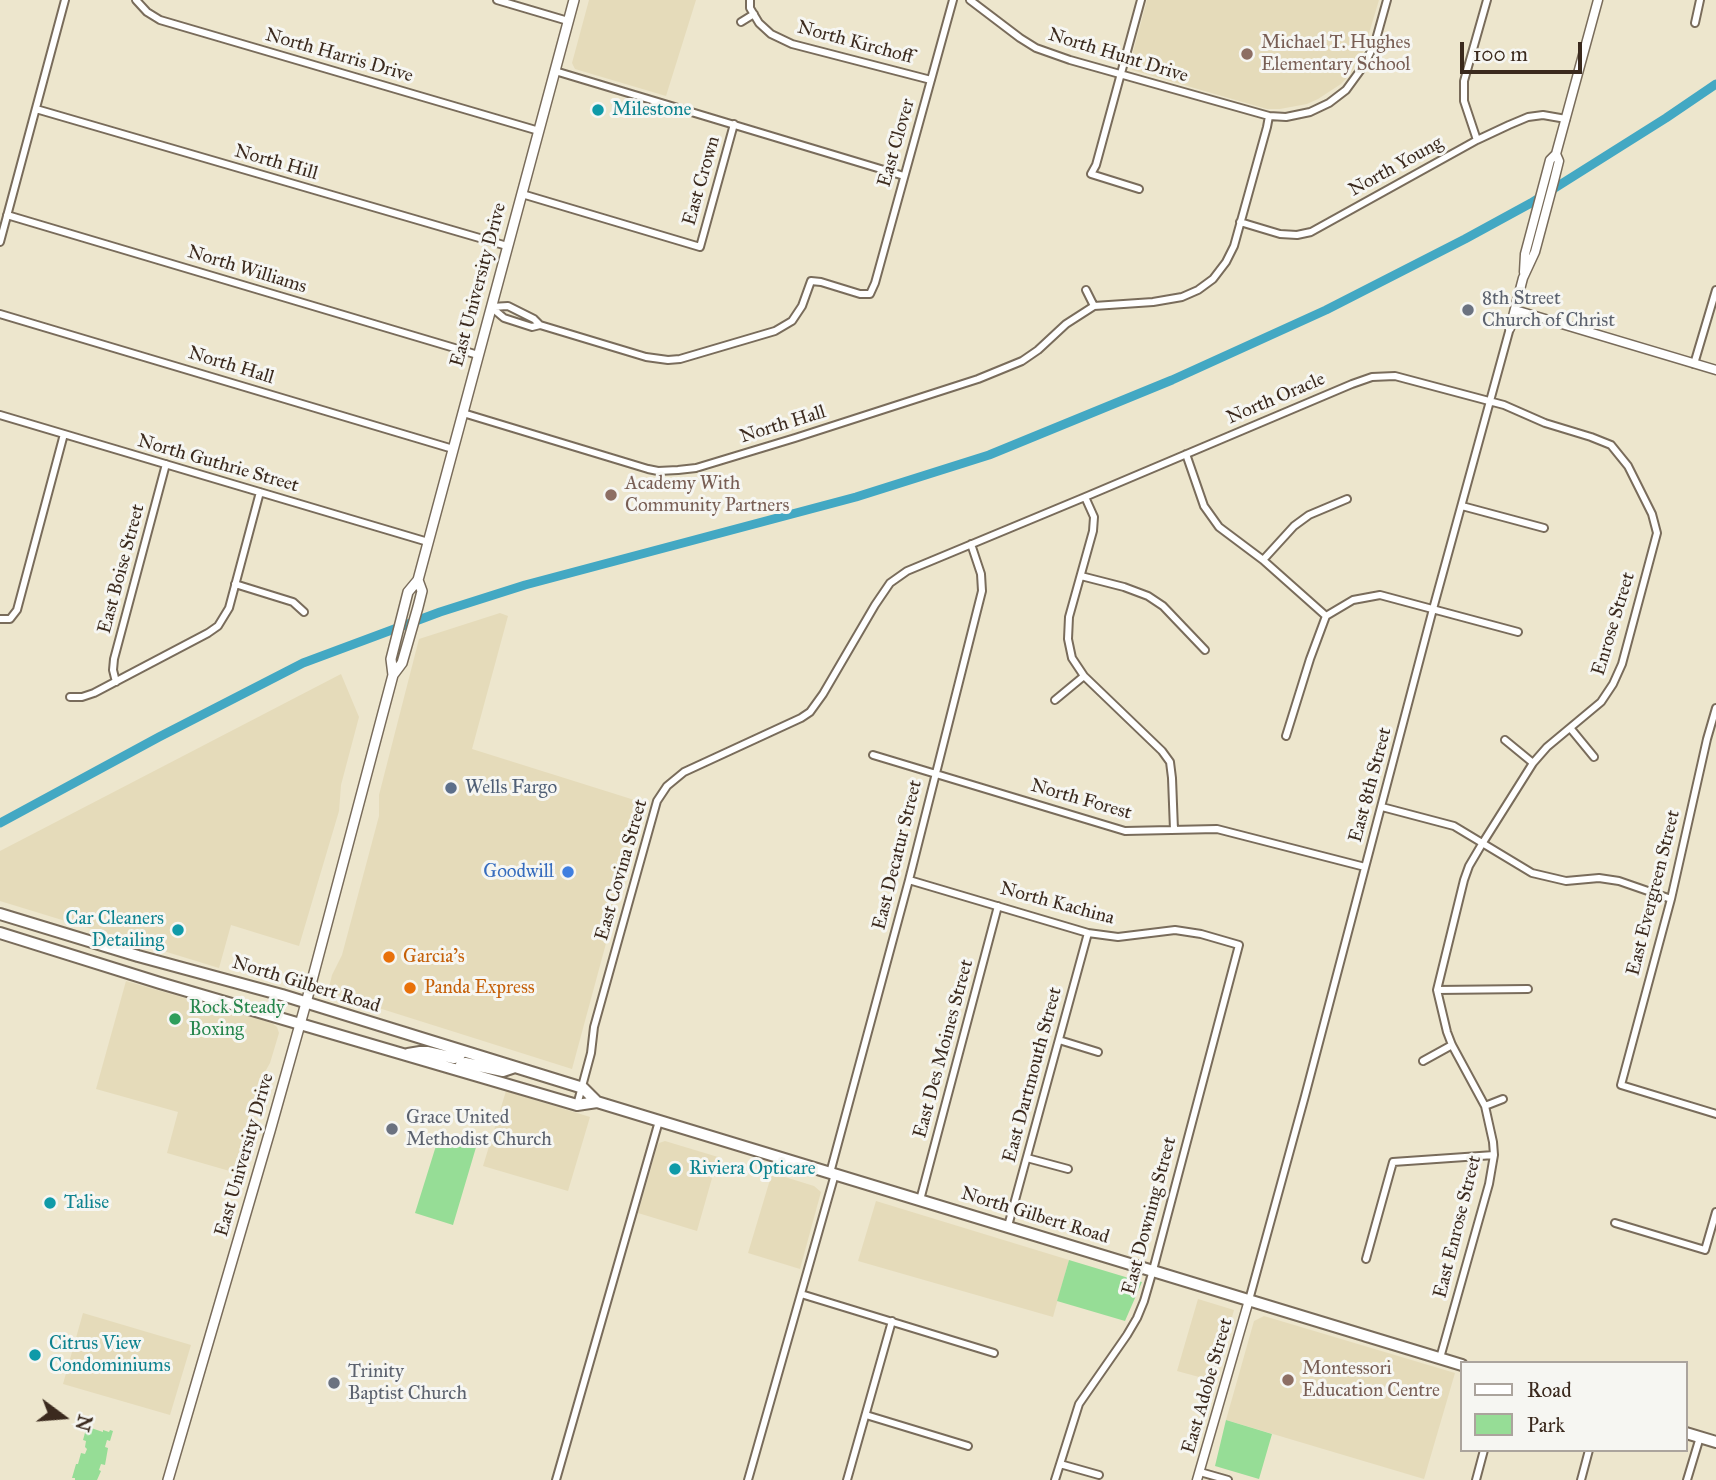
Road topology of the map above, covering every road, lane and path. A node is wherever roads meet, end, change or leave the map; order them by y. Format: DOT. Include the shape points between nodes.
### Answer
graph roads {
  1 [pos="65,0"];
  2 [pos="136,0"];
  3 [pos="497,0"];
  4 [pos="574,0"];
  5 [pos="750,0"];
  6 [pos="953,0"];
  7 [pos="970,0"];
  8 [pos="1141,0"];
  9 [pos="1387,0"];
  10 [pos="1487,0"];
  11 [pos="1598,0"];
  12 [pos="1700,0"];
  13 [pos="754,14"];
  14 [pos="568,21"];
  15 [pos="741,22"];
  16 [pos="1695,23"];
  17 [pos="555,71"];
  18 [pos="1121,75"];
  19 [pos="931,80"];
  20 [pos="36,109"];
  21 [pos="1269,116"];
  22 [pos="1566,119"];
  23 [pos="734,124"];
  24 [pos="539,131"];
  25 [pos="1477,140"];
  26 [pos="1556,154"];
  27 [pos="904,176"];
  28 [pos="1139,189"];
  29 [pos="522,194"];
  30 [pos="7,215"];
  31 [pos="1240,222"];
  32 [pos="0,242"];
  33 [pos="507,246"];
  34 [pos="1523,278"];
  35 [pos="1087,290"];
  36 [pos="1716,290"];
  37 [pos="1094,306"];
  38 [pos="491,307"];
  39 [pos="1515,310"];
  40 [pos="0,314"];
  41 [pos="540,325"];
  42 [pos="1510,328"];
  43 [pos="478,355"];
  44 [pos="1694,364"];
  45 [pos="1716,370"];
  46 [pos="1490,402"];
  47 [pos="463,413"];
  48 [pos="0,415"];
  49 [pos="64,434"];
  50 [pos="453,449"];
  51 [pos="1186,454"];
  52 [pos="166,464"];
  53 [pos="260,492"];
  54 [pos="1085,497"];
  55 [pos="1347,499"];
  56 [pos="1462,506"];
  57 [pos="1652,514"];
  58 [pos="1544,528"];
  59 [pos="428,542"];
  60 [pos="971,544"];
  61 [pos="1263,560"];
  62 [pos="1081,576"];
  63 [pos="418,580"];
  64 [pos="890,583"];
  65 [pos="235,584"];
  66 [pos="1433,609"];
  67 [pos="304,612"];
  68 [pos="1326,616"];
  69 [pos="0,619"];
  70 [pos="1518,632"];
  71 [pos="1205,650"];
  72 [pos="393,675"];
  73 [pos="1084,676"];
  74 [pos="116,682"];
  75 [pos="70,697"];
  76 [pos="1055,700"];
  77 [pos="1716,708"];
  78 [pos="1571,729"];
  79 [pos="1286,736"];
  80 [pos="1505,740"];
  81 [pos="873,755"];
  82 [pos="1594,757"];
  83 [pos="1533,763"];
  84 [pos="935,773"];
  85 [pos="1382,807"];
  86 [pos="1174,830"];
  87 [pos="1482,844"];
  88 [pos="1365,867"];
  89 [pos="909,880"];
  90 [pos="1671,899"];
  91 [pos="998,906"];
  92 [pos="0,914"];
  93 [pos="45,928"];
  94 [pos="0,933"];
  95 [pos="1088,933"];
  96 [pos="39,945"];
  97 [pos="1239,945"];
  98 [pos="166,963"];
  99 [pos="160,983"];
  100 [pos="1528,989"];
  101 [pos="1437,990"];
  102 [pos="306,1003"];
  103 [pos="300,1023"];
  104 [pos="1059,1040"];
  105 [pos="1452,1045"];
  106 [pos="463,1051"];
  107 [pos="1098,1052"];
  108 [pos="406,1055"];
  109 [pos="1423,1061"];
  110 [pos="515,1067"];
  111 [pos="458,1070"];
  112 [pos="583,1088"];
  113 [pos="1503,1099"];
  114 [pos="597,1102"];
  115 [pos="577,1105"];
  116 [pos="1485,1106"];
  117 [pos="1716,1114"];
  118 [pos="659,1121"];
  119 [pos="1494,1155"];
  120 [pos="1027,1157"];
  121 [pos="1068,1169"];
  122 [pos="833,1173"];
  123 [pos="920,1200"];
  124 [pos="1716,1212"];
  125 [pos="1615,1223"];
  126 [pos="1008,1226"];
  127 [pos="1366,1259"];
  128 [pos="1153,1270"];
  129 [pos="801,1294"];
  130 [pos="1248,1300"];
  131 [pos="892,1321"];
  132 [pos="994,1353"];
  133 [pos="1440,1358"];
  134 [pos="1460,1364"];
  135 [pos="866,1415"];
  136 [pos="1688,1434"];
  137 [pos="1700,1437"];
  138 [pos="1716,1442"];
  139 [pos="968,1446"];
  140 [pos="1483,1452"];
  141 [pos="1588,1452"];
  142 [pos="1060,1464"];
  143 [pos="1099,1475"];
  144 [pos="1198,1476"];
  145 [pos="168,1480"];
  146 [pos="556,1480"];
  147 [pos="748,1480"];
  148 [pos="847,1480"];
  149 [pos="1055,1480"];
  150 [pos="1228,1480"];
  151 [pos="1476,1480"];
  152 [pos="1581,1480"];
  153 [pos="1687,1480"];
  1 -- 20 [label="street"];
  2 -- 24 [label="street, North Harris Drive" via="160,20"];
  3 -- 14 [label="street"];
  4 -- 14 [label="main road, East University Drive"];
  5 -- 13 [label="street"];
  6 -- 19 [label="street, East Clover"];
  7 -- 18 [label="street, North Hunt Drive" via="1036,48"];
  8 -- 18 [label="street"];
  9 -- 21 [label="street" via="1375,43 1346,90 1310,112"];
  10 -- 25 [label="street" via="1464,81 1464,100"];
  11 -- 22 [label="street, East 8th Street"];
  12 -- 16 [label="street"];
  13 -- 15 [label="street"];
  13 -- 19 [label="street, North Kirchoff" via="771,34 792,44"];
  14 -- 17 [label="main road, East University Drive"];
  17 -- 23 [label="street"];
  17 -- 24 [label="main road, East University Drive"];
  18 -- 21 [label="street, North Hunt Drive"];
  18 -- 28 [label="street" via="1091,174"];
  19 -- 27 [label="street, East Clover"];
  20 -- 30 [label="street"];
  20 -- 33 [label="street, North Hill"];
  21 -- 31 [label="street, North Hall"];
  22 -- 25 [label="street, North Young" via="1528,117"];
  22 -- 26 [label="street, East 8th Street"];
  23 -- 27 [label="street"];
  23 -- 29 [label="street, East Crown" via="699,247"];
  24 -- 29 [label="main road, East University Drive"];
  25 -- 31 [label="street, North Young" via="1311,232 1280,234"];
  26 -- 34 [label="street, East 8th Street" via="1542,189"];
  26 -- 34 [label="street, East 8th Street" via="1559,161 1547,208"];
  27 -- 41 [label="street, East Clover" via="870,294 811,281 792,321 775,331 680,359 646,357"];
  29 -- 33 [label="main road, East University Drive"];
  30 -- 32 [label="street"];
  30 -- 43 [label="street, North Williams"];
  31 -- 37 [label="street, North Hall" via="1226,262 1198,290 1153,302"];
  33 -- 38 [label="main road, East University Drive"];
  34 -- 39 [label="street, East 8th Street"];
  35 -- 37 [label="street"];
  36 -- 44 [label="street"];
  37 -- 47 [label="street, North Hall" via="1022,361 978,379 696,467 648,469"];
  38 -- 41 [label="street" via="508,306"];
  38 -- 41 [label="street" via="504,318"];
  38 -- 43 [label="main road, East University Drive"];
  39 -- 42 [label="street, East 8th Street"];
  39 -- 44 [label="street"];
  40 -- 50 [label="street, North Hall"];
  42 -- 46 [label="street, East 8th Street"];
  43 -- 47 [label="main road, East University Drive"];
  44 -- 45 [label="street"];
  46 -- 51 [label="street, North Oracle" via="1395,376 1372,377"];
  46 -- 56 [label="street, East 8th Street"];
  46 -- 57 [label="street, North Oracle" via="1611,445 1628,466"];
  47 -- 50 [label="main road, East University Drive"];
  48 -- 49 [label="street, North Guthrie Street"];
  49 -- 52 [label="street, North Guthrie Street"];
  49 -- 69 [label="street" via="17,610 10,619"];
  50 -- 59 [label="main road, East University Drive"];
  51 -- 54 [label="street, North Oracle"];
  51 -- 61 [label="street" via="1204,506 1219,527"];
  52 -- 53 [label="street, North Guthrie Street"];
  52 -- 74 [label="street, East Boise Street" via="114,659"];
  53 -- 59 [label="street, North Guthrie Street"];
  53 -- 65 [label="street"];
  54 -- 60 [label="street, North Oracle"];
  54 -- 62 [label="street" via="1094,517"];
  55 -- 61 [label="street" via="1309,515"];
  56 -- 58 [label="street"];
  56 -- 66 [label="street, East 8th Street"];
  57 -- 78 [label="street, Enrose Street" via="1657,533 1622,664 1601,702"];
  59 -- 63 [label="main road, East University Drive"];
  60 -- 64 [label="street, North Oracle" via="907,570"];
  60 -- 84 [label="street, East Decatur Street" via="982,591"];
  61 -- 68 [label="street"];
  62 -- 71 [label="street" via="1148,596"];
  62 -- 73 [label="street" via="1068,639 1072,658"];
  63 -- 72 [label="main road, East University Drive" via="408,593 391,659"];
  63 -- 72 [label="main road, East University Drive" via="422,590 418,607 402,663"];
  64 -- 112 [label="street, East Covina Street" via="810,712 684,772 657,801 594,1027"];
  65 -- 67 [label="street" via="293,602"];
  65 -- 74 [label="street" via="218,626"];
  66 -- 68 [label="street" via="1380,595 1353,600"];
  66 -- 70 [label="street"];
  66 -- 85 [label="street, East 8th Street"];
  68 -- 79 [label="street"];
  72 -- 102 [label="main road, East University Drive"];
  73 -- 76 [label="street"];
  73 -- 86 [label="street" via="1170,762"];
  74 -- 75 [label="street" via="88,695"];
  77 -- 90 [label="street, East Evergreen Street"];
  78 -- 82 [label="street"];
  78 -- 83 [label="street, East Enrose Street"];
  80 -- 83 [label="street"];
  81 -- 84 [label="street, North Forest"];
  83 -- 87 [label="street, East Enrose Street"];
  84 -- 86 [label="street, North Forest" via="1125,831"];
  84 -- 89 [label="street, East Decatur Street"];
  85 -- 87 [label="street" via="1454,826"];
  85 -- 88 [label="street, East 8th Street"];
  86 -- 88 [label="street, North Forest" via="1216,829"];
  87 -- 90 [label="street" via="1532,873 1566,881 1619,881"];
  87 -- 101 [label="street, East Enrose Street" via="1464,880"];
  88 -- 130 [label="street, East 8th Street"];
  89 -- 91 [label="street, North Kachina"];
  89 -- 122 [label="street, East Decatur Street"];
  90 -- 117 [label="street, East Evergreen Street" via="1621,1085"];
  91 -- 95 [label="street, North Kachina"];
  91 -- 123 [label="street, East Des Moines Street"];
  92 -- 93 [label="main road, North Gilbert Road"];
  93 -- 96 [label="main road"];
  93 -- 98 [label="main road, North Gilbert Road"];
  94 -- 96 [label="main road, North Gilbert Road"];
  95 -- 97 [label="street, North Kachina" via="1118,937 1175,930"];
  95 -- 104 [label="street, East Dartmouth Street"];
  96 -- 99 [label="main road, North Gilbert Road"];
  97 -- 128 [label="street, East Downing Street"];
  98 -- 99 [label="main road"];
  98 -- 102 [label="main road, North Gilbert Road"];
  99 -- 103 [label="main road, North Gilbert Road"];
  100 -- 101 [label="street"];
  101 -- 105 [label="street, East Enrose Street"];
  102 -- 103 [label="main road, East University Drive"];
  102 -- 106 [label="main road, North Gilbert Road"];
  103 -- 108 [label="main road, North Gilbert Road"];
  103 -- 145 [label="main road, East University Drive"];
  104 -- 107 [label="street"];
  104 -- 120 [label="street, East Dartmouth Street"];
  105 -- 109 [label="street"];
  105 -- 116 [label="street, East Enrose Street"];
  106 -- 108 [label="main road" via="454,1058 427,1052"];
  106 -- 110 [label="main road, North Gilbert Road"];
  108 -- 111 [label="main road, North Gilbert Road"];
  110 -- 111 [label="main road" via="503,1071 466,1063"];
  110 -- 112 [label="main road, North Gilbert Road"];
  111 -- 115 [label="main road, North Gilbert Road"];
  112 -- 114 [label="main road, North Gilbert Road"];
  112 -- 115 [label="street, East Covina Street"];
  113 -- 116 [label="street"];
  114 -- 115 [label="main road, North Gilbert Road"];
  114 -- 118 [label="main road, North Gilbert Road"];
  116 -- 119 [label="street, East Enrose Street"];
  118 -- 122 [label="main road, North Gilbert Road"];
  118 -- 146 [label="street"];
  119 -- 127 [label="street" via="1393,1162"];
  119 -- 133 [label="street, East Enrose Street"];
  120 -- 121 [label="street"];
  120 -- 126 [label="street, East Dartmouth Street"];
  122 -- 123 [label="main road, North Gilbert Road"];
  122 -- 129 [label="street, East Decatur Street"];
  123 -- 126 [label="main road, North Gilbert Road"];
  124 -- 125 [label="street" via="1705,1250"];
  126 -- 128 [label="main road, North Gilbert Road"];
  128 -- 130 [label="main road, North Gilbert Road"];
  128 -- 142 [label="street, East Downing Street" via="1132,1327 1079,1404"];
  129 -- 131 [label="street"];
  129 -- 147 [label="street, East Decatur Street"];
  130 -- 133 [label="main road, North Gilbert Road"];
  130 -- 144 [label="street, East Adobe Street"];
  131 -- 132 [label="street"];
  131 -- 135 [label="street"];
  133 -- 134 [label="main road, North Gilbert Road"];
  135 -- 139 [label="street"];
  135 -- 148 [label="street"];
  136 -- 137 [label="main road"];
  137 -- 138 [label="main road"];
  137 -- 153 [label="street"];
  140 -- 151 [label="street"];
  141 -- 152 [label="street"];
  142 -- 143 [label="street"];
  142 -- 149 [label="street, East Downing Street"];
  144 -- 150 [label="street"];
}
